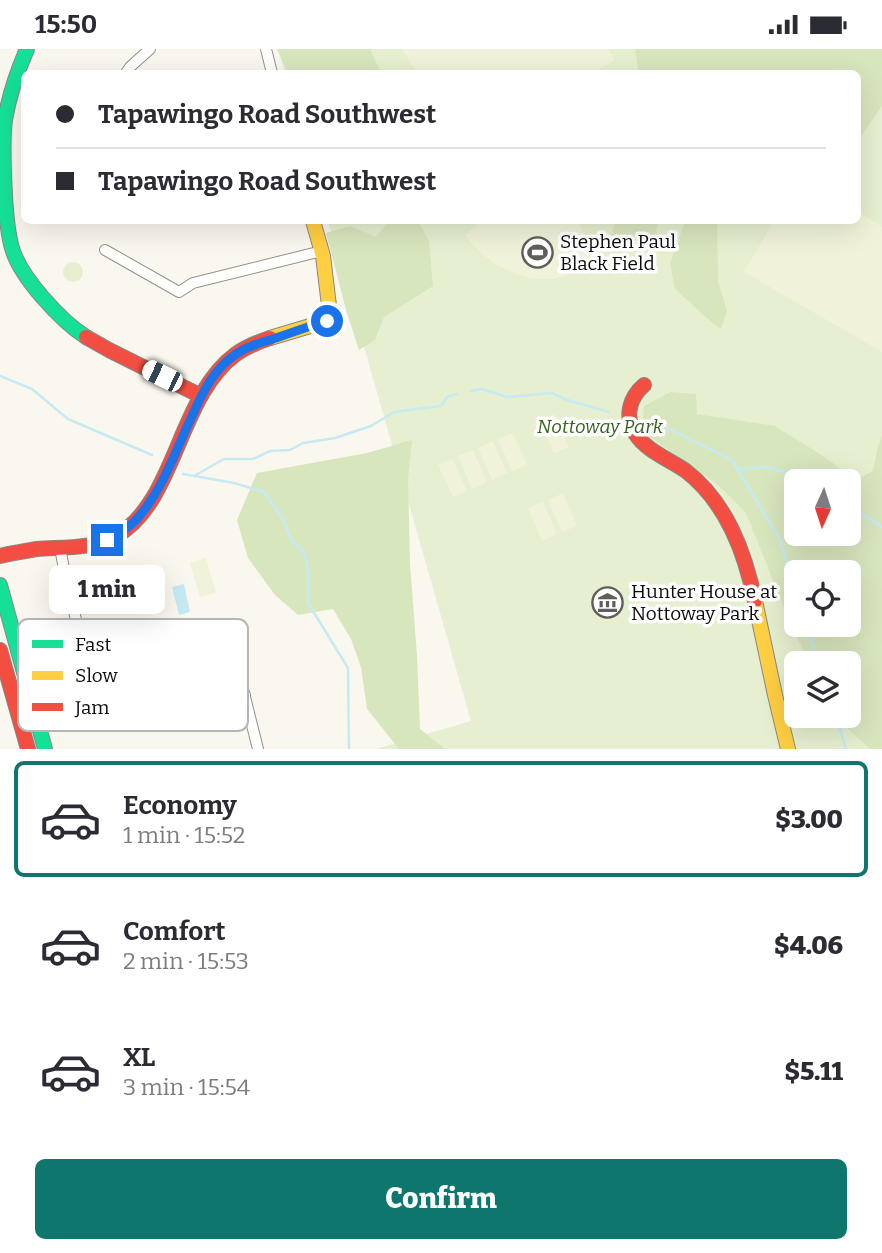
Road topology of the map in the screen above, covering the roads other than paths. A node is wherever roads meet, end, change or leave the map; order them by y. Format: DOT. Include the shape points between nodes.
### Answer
graph roads {
  1 [pos="27,49"];
  2 [pos="132,49"];
  3 [pos="150,49"];
  4 [pos="266,49"];
  5 [pos="139,59"];
  6 [pos="129,70"];
  7 [pos="268,70"];
  8 [pos="314,224"];
  9 [pos="105,250"];
  10 [pos="322,251"];
  11 [pos="644,385"];
  12 [pos="201,396"];
  13 [pos="60,548"];
  14 [pos="0,557"];
  15 [pos="0,585"];
  16 [pos="76,619"];
  17 [pos="0,650"];
  18 [pos="18,651"];
  19 [pos="248,707"];
  20 [pos="18,714"];
  21 [pos="23,731"];
  22 [pos="40,731"];
  23 [pos="28,749"];
  24 [pos="45,749"];
  25 [pos="258,749"];
  26 [pos="788,749"];
  1 -- 12 [label="street" via="5,122 4,174 12,249 26,277 77,331"];
  2 -- 5 [label="street"];
  3 -- 5 [label="street"];
  4 -- 7 [label="street"];
  5 -- 6 [label="street"];
  8 -- 10 [label="street"];
  9 -- 10 [label="street" via="179,292 193,283"];
  10 -- 12 [label="street" via="327,321 236,354"];
  11 -- 26 [label="street" via="629,408 635,435 698,482 740,543"];
  12 -- 13 [label="street" via="140,516 107,540"];
  13 -- 14 [label="street"];
  13 -- 16 [label="street"];
  15 -- 18 [label="street"];
  17 -- 20 [label="street"];
  19 -- 25 [label="street"];
  21 -- 23 [label="street"];
  22 -- 24 [label="street"];
}
